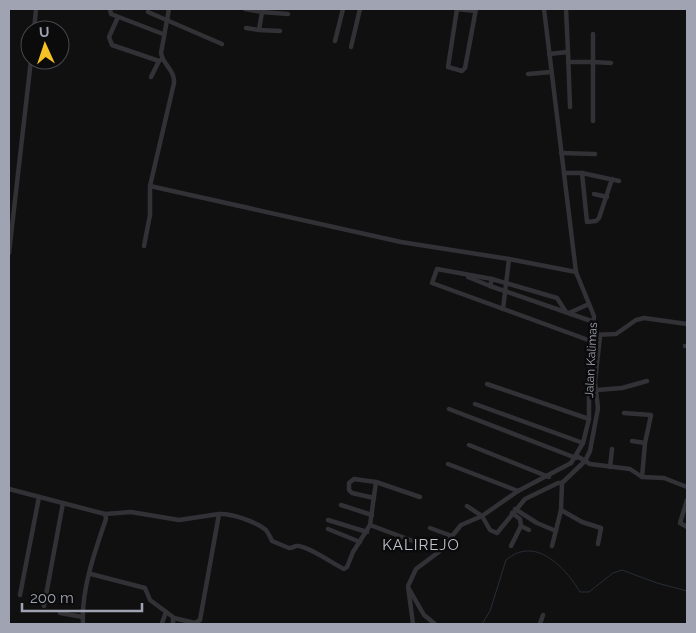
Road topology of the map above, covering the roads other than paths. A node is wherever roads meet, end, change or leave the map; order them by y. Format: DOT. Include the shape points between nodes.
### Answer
graph roads {
  1 [pos="110,9"];
  2 [pos="169,9"];
  3 [pos="245,9"];
  4 [pos="343,9"];
  5 [pos="360,9"];
  6 [pos="457,9"];
  7 [pos="544,9"];
  8 [pos="566,9"];
  9 [pos="476,10"];
  10 [pos="148,12"];
  11 [pos="262,12"];
  12 [pos="288,14"];
  13 [pos="118,16"];
  14 [pos="166,18"];
  15 [pos="246,28"];
  16 [pos="259,30"];
  17 [pos="280,32"];
  18 [pos="163,34"];
  19 [pos="593,34"];
  20 [pos="335,41"];
  21 [pos="222,44"];
  22 [pos="351,47"];
  23 [pos="568,52"];
  24 [pos="549,54"];
  25 [pos="160,60"];
  26 [pos="568,62"];
  27 [pos="593,62"];
  28 [pos="611,63"];
  29 [pos="30,70"];
  30 [pos="551,72"];
  31 [pos="528,74"];
  32 [pos="150,76"];
  33 [pos="570,107"];
  34 [pos="593,121"];
  35 [pos="562,153"];
  36 [pos="595,154"];
  37 [pos="564,173"];
  38 [pos="582,173"];
  39 [pos="612,179"];
  40 [pos="619,181"];
  41 [pos="150,186"];
  42 [pos="594,194"];
  43 [pos="606,196"];
  44 [pos="144,246"];
  45 [pos="9,253"];
  46 [pos="509,258"];
  47 [pos="576,272"];
  48 [pos="461,274"];
  49 [pos="492,278"];
  50 [pos="506,282"];
  51 [pos="490,286"];
  52 [pos="505,291"];
  53 [pos="589,304"];
  54 [pos="503,309"];
  55 [pos="567,312"];
  56 [pos="594,322"];
  57 [pos="687,324"];
  58 [pos="596,335"];
  59 [pos="591,341"];
  60 [pos="647,381"];
  61 [pos="487,384"];
  62 [pos="597,390"];
  63 [pos="475,404"];
  64 [pos="449,408"];
  65 [pos="624,412"];
  66 [pos="589,419"];
  67 [pos="632,440"];
  68 [pos="583,443"];
  69 [pos="645,443"];
  70 [pos="469,445"];
  71 [pos="612,449"];
  72 [pos="580,458"];
  73 [pos="448,464"];
  74 [pos="610,467"];
  75 [pos="549,477"];
  76 [pos="642,477"];
  77 [pos="376,482"];
  78 [pos="562,483"];
  79 [pos="687,487"];
  80 [pos="9,489"];
  81 [pos="518,491"];
  82 [pos="39,496"];
  83 [pos="420,497"];
  84 [pos="374,498"];
  85 [pos="687,500"];
  86 [pos="63,503"];
  87 [pos="514,503"];
  88 [pos="341,505"];
  89 [pos="466,506"];
  90 [pos="562,510"];
  91 [pos="105,514"];
  92 [pos="219,514"];
  93 [pos="372,515"];
  94 [pos="483,518"];
  95 [pos="328,520"];
  96 [pos="370,525"];
  97 [pos="522,526"];
  98 [pos="687,527"];
  99 [pos="430,528"];
  100 [pos="328,529"];
  101 [pos="529,530"];
  102 [pos="556,530"];
  103 [pos="366,532"];
  104 [pos="452,536"];
  105 [pos="360,542"];
  106 [pos="598,544"];
  107 [pos="511,546"];
  108 [pos="552,546"];
  109 [pos="440,551"];
  110 [pos="90,574"];
  111 [pos="408,586"];
  112 [pos="20,595"];
  113 [pos="44,606"];
  114 [pos="166,612"];
  115 [pos="60,613"];
  116 [pos="543,615"];
  117 [pos="83,617"];
  118 [pos="174,618"];
  119 [pos="162,623"];
  120 [pos="83,624"];
  121 [pos="174,624"];
  122 [pos="413,624"];
  123 [pos="435,624"];
  124 [pos="540,624"];
  1 -- 13 [label="street" via="111,14"];
  2 -- 14 [label="street"];
  3 -- 11 [label="street"];
  4 -- 20 [label="street"];
  5 -- 22 [label="street"];
  6 -- 9 [label="street"];
  6 -- 9 [label="street" via="448,67 462,71"];
  7 -- 24 [label="street, Jalan Kalimas"];
  8 -- 23 [label="street"];
  10 -- 14 [label="street"];
  11 -- 12 [label="street"];
  11 -- 16 [label="street"];
  13 -- 18 [label="street"];
  13 -- 25 [label="street" via="109,37 112,45"];
  14 -- 18 [label="street"];
  14 -- 21 [label="street"];
  15 -- 16 [label="street"];
  16 -- 17 [label="street"];
  18 -- 25 [label="street"];
  19 -- 27 [label="street"];
  23 -- 24 [label="street"];
  23 -- 26 [label="street"];
  24 -- 30 [label="street, Jalan Kalimas"];
  25 -- 32 [label="street"];
  25 -- 41 [label="street" via="173,73 174,83"];
  26 -- 27 [label="street"];
  26 -- 33 [label="street"];
  27 -- 28 [label="street"];
  27 -- 34 [label="street"];
  29 -- 45 [label="street"];
  30 -- 31 [label="street"];
  30 -- 35 [label="street, Jalan Kalimas"];
  35 -- 36 [label="street"];
  35 -- 37 [label="street, Jalan Kalimas"];
  37 -- 38 [label="street"];
  37 -- 47 [label="street, Jalan Kalimas"];
  38 -- 39 [label="street"];
  38 -- 43 [label="street" via="586,221 598,220"];
  39 -- 40 [label="street"];
  39 -- 43 [label="street"];
  41 -- 44 [label="street" via="150,215"];
  41 -- 46 [label="street" via="401,242"];
  42 -- 43 [label="street"];
  46 -- 47 [label="street"];
  46 -- 50 [label="street"];
  47 -- 53 [label="street, Jalan Kalimas"];
  48 -- 49 [label="street"];
  48 -- 51 [label="street"];
  48 -- 54 [label="street" via="437,270 432,283"];
  49 -- 50 [label="street"];
  49 -- 51 [label="street"];
  50 -- 52 [label="street"];
  50 -- 55 [label="street" via="557,298"];
  51 -- 52 [label="street"];
  52 -- 54 [label="street"];
  52 -- 55 [label="street"];
  53 -- 55 [label="street"];
  53 -- 56 [label="street, Jalan Kalimas"];
  54 -- 59 [label="street"];
  55 -- 56 [label="street"];
  56 -- 58 [label="street, Jalan Kalimas"];
  57 -- 58 [label="street" via="639,319 618,334"];
  58 -- 59 [label="street, Jalan Kalimas"];
  58 -- 62 [label="street"];
  59 -- 66 [label="street, Jalan Kalimas"];
  60 -- 62 [label="street"];
  61 -- 66 [label="street"];
  62 -- 72 [label="street" via="590,451"];
  63 -- 68 [label="street"];
  64 -- 72 [label="street"];
  65 -- 69 [label="street" via="651,415"];
  66 -- 68 [label="street, Jalan Kalimas"];
  67 -- 69 [label="street"];
  68 -- 72 [label="street, Jalan Kalimas"];
  69 -- 76 [label="street"];
  70 -- 75 [label="street"];
  71 -- 74 [label="street"];
  72 -- 74 [label="street"];
  72 -- 75 [label="street"];
  72 -- 78 [label="street"];
  73 -- 81 [label="street"];
  74 -- 76 [label="street" via="630,469"];
  75 -- 81 [label="street"];
  76 -- 79 [label="street" via="664,478"];
  77 -- 83 [label="street"];
  77 -- 84 [label="street"];
  77 -- 84 [label="street" via="354,479 349,483 352,493"];
  78 -- 87 [label="street"];
  78 -- 90 [label="street"];
  80 -- 82 [label="street"];
  81 -- 87 [label="street"];
  82 -- 86 [label="street"];
  82 -- 112 [label="street"];
  84 -- 93 [label="street"];
  85 -- 98 [label="street" via="680,523"];
  86 -- 91 [label="street"];
  86 -- 113 [label="street"];
  87 -- 94 [label="street"];
  87 -- 94 [label="street" via="496,533 490,530"];
  87 -- 97 [label="street"];
  87 -- 102 [label="street" via="537,523"];
  88 -- 93 [label="street"];
  89 -- 94 [label="street"];
  90 -- 102 [label="street"];
  90 -- 106 [label="street" via="582,522 602,528"];
  91 -- 92 [label="street" via="130,512 179,520"];
  91 -- 110 [label="street"];
  92 -- 105 [label="street" via="260,526 272,541 291,549 297,546 312,550 344,569"];
  92 -- 118 [label="street" via="200,620 195,623"];
  93 -- 96 [label="street"];
  94 -- 104 [label="street" via="461,525"];
  95 -- 103 [label="street"];
  96 -- 103 [label="street"];
  96 -- 109 [label="street"];
  97 -- 101 [label="street"];
  97 -- 107 [label="street"];
  99 -- 104 [label="street"];
  100 -- 105 [label="street"];
  102 -- 108 [label="street"];
  103 -- 105 [label="street"];
  104 -- 109 [label="street"];
  109 -- 111 [label="street" via="416,568"];
  110 -- 114 [label="street" via="145,588 150,600"];
  110 -- 117 [label="street"];
  111 -- 122 [label="street"];
  111 -- 123 [label="street" via="424,615"];
  114 -- 118 [label="street"];
  114 -- 119 [label="street"];
  115 -- 117 [label="street"];
  116 -- 124 [label="street"];
  117 -- 120 [label="street"];
  118 -- 121 [label="street"];
}
